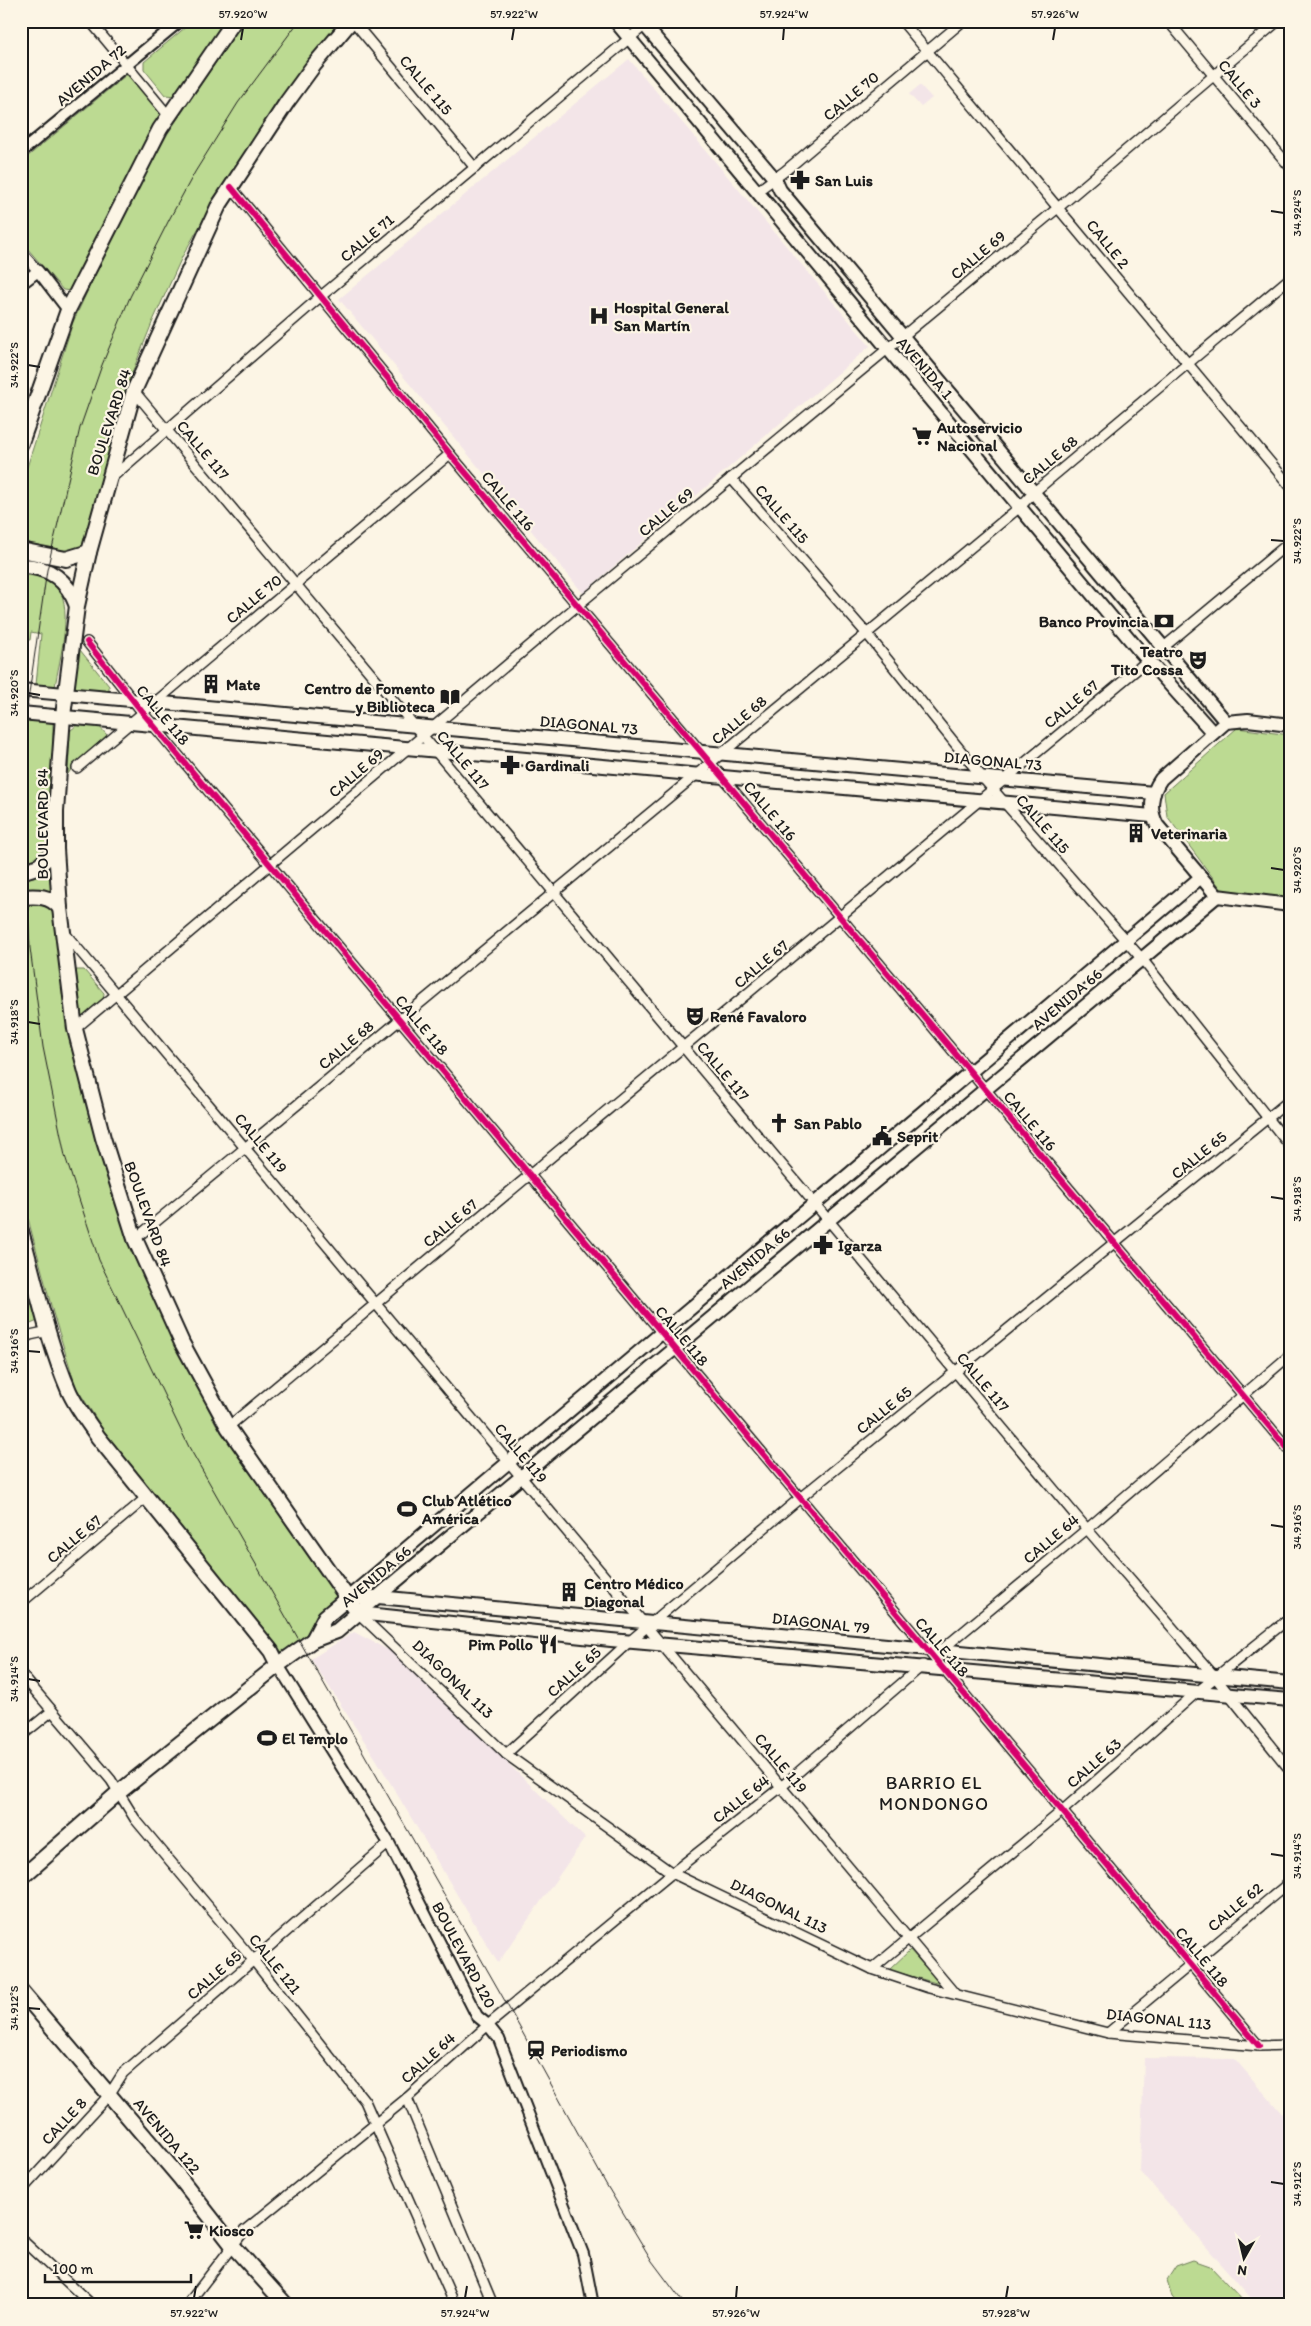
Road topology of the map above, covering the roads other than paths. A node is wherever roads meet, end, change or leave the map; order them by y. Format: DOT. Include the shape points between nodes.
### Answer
graph roads {
  1 [pos="90,21"];
  2 [pos="180,21"];
  3 [pos="234,21"];
  4 [pos="352,21"];
  5 [pos="615,21"];
  6 [pos="902,21"];
  7 [pos="963,21"];
  8 [pos="1168,21"];
  9 [pos="1278,21"];
  10 [pos="645,23"];
  11 [pos="629,39"];
  12 [pos="928,52"];
  13 [pos="127,65"];
  14 [pos="1215,77"];
  15 [pos="168,115"];
  16 [pos="21,152"];
  17 [pos="1290,167"];
  18 [pos="475,168"];
  19 [pos="775,179"];
  20 [pos="231,186"];
  21 [pos="756,192"];
  22 [pos="1059,208"];
  23 [pos="21,252"];
  24 [pos="38,271"];
  25 [pos="1290,278"];
  26 [pos="21,284"];
  27 [pos="320,297"];
  28 [pos="68,310"];
  29 [pos="903,337"];
  30 [pos="888,349"];
  31 [pos="1187,364"];
  32 [pos="134,391"];
  33 [pos="167,430"];
  34 [pos="21,443"];
  35 [pos="450,454"];
  36 [pos="731,478"];
  37 [pos="107,482"];
  38 [pos="1290,486"];
  39 [pos="1034,493"];
  40 [pos="1021,506"];
  41 [pos="1290,542"];
  42 [pos="21,550"];
  43 [pos="89,552"];
  44 [pos="21,566"];
  45 [pos="296,584"];
  46 [pos="578,605"];
  47 [pos="77,606"];
  48 [pos="867,634"];
  49 [pos="87,642"];
  50 [pos="1162,648"];
  51 [pos="1147,659"];
  52 [pos="21,690"];
  53 [pos="65,694"];
  54 [pos="132,700"];
  55 [pos="156,702"];
  56 [pos="21,713"];
  57 [pos="143,713"];
  58 [pos="63,716"];
  59 [pos="132,722"];
  60 [pos="1226,722"];
  61 [pos="152,723"];
  62 [pos="1290,725"];
  63 [pos="414,726"];
  64 [pos="433,727"];
  65 [pos="1213,733"];
  66 [pos="423,736"];
  67 [pos="410,748"];
  68 [pos="434,750"];
  69 [pos="702,752"];
  70 [pos="722,754"];
  71 [pos="711,763"];
  72 [pos="77,768"];
  73 [pos="698,773"];
  74 [pos="722,776"];
  75 [pos="982,777"];
  76 [pos="1006,779"];
  77 [pos="994,790"];
  78 [pos="1154,793"];
  79 [pos="982,799"];
  80 [pos="1004,801"];
  81 [pos="1152,816"];
  82 [pos="56,849"];
  83 [pos="270,865"];
  84 [pos="21,872"];
  85 [pos="1201,878"];
  86 [pos="554,893"];
  87 [pos="1217,896"];
  88 [pos="21,897"];
  89 [pos="1290,905"];
  90 [pos="60,908"];
  91 [pos="841,917"];
  92 [pos="63,931"];
  93 [pos="1125,942"];
  94 [pos="1142,959"];
  95 [pos="117,995"];
  96 [pos="400,1020"];
  97 [pos="75,1029"];
  98 [pos="684,1048"];
  99 [pos="971,1072"];
  100 [pos="986,1090"];
  101 [pos="1290,1100"];
  102 [pos="1268,1119"];
  103 [pos="1290,1146"];
  104 [pos="246,1148"];
  105 [pos="530,1176"];
  106 [pos="814,1203"];
  107 [pos="827,1219"];
  108 [pos="21,1231"];
  109 [pos="135,1239"];
  110 [pos="1115,1243"];
  111 [pos="376,1304"];
  112 [pos="49,1331"];
  113 [pos="662,1333"];
  114 [pos="21,1340"];
  115 [pos="675,1349"];
  116 [pos="1290,1355"];
  117 [pos="955,1372"];
  118 [pos="1242,1395"];
  119 [pos="228,1427"];
  120 [pos="1290,1451"];
  121 [pos="509,1462"];
  122 [pos="522,1477"];
  123 [pos="146,1497"];
  124 [pos="800,1498"];
  125 [pos="1087,1529"];
  126 [pos="349,1597"];
  127 [pos="378,1597"];
  128 [pos="21,1603"];
  129 [pos="358,1613"];
  130 [pos="1290,1618"];
  131 [pos="647,1624"];
  132 [pos="313,1640"];
  133 [pos="630,1641"];
  134 [pos="662,1644"];
  135 [pos="933,1653"];
  136 [pos="278,1665"];
  137 [pos="921,1667"];
  138 [pos="944,1669"];
  139 [pos="21,1674"];
  140 [pos="1215,1677"];
  141 [pos="1290,1683"];
  142 [pos="1197,1692"];
  143 [pos="1229,1694"];
  144 [pos="1290,1700"];
  145 [pos="52,1710"];
  146 [pos="21,1736"];
  147 [pos="506,1754"];
  148 [pos="1290,1770"];
  149 [pos="781,1787"];
  150 [pos="118,1793"];
  151 [pos="1062,1811"];
  152 [pos="389,1843"];
  153 [pos="672,1873"];
  154 [pos="21,1878"];
  155 [pos="1290,1882"];
  156 [pos="909,1939"];
  157 [pos="254,1961"];
  158 [pos="1190,1964"];
  159 [pos="872,1969"];
  160 [pos="21,1991"];
  161 [pos="956,1994"];
  162 [pos="488,2024"];
  163 [pos="1108,2033"];
  164 [pos="1290,2045"];
  165 [pos="1259,2046"];
  166 [pos="109,2095"];
  167 [pos="406,2098"];
  168 [pos="376,2121"];
  169 [pos="21,2190"];
  170 [pos="21,2239"];
  171 [pos="233,2246"];
  172 [pos="92,2305"];
  173 [pos="187,2305"];
  174 [pos="286,2305"];
  175 [pos="455,2305"];
  176 [pos="492,2305"];
  177 [pos="593,2305"];
  1 -- 13 [label="street"];
  2 -- 13 [label="street, AVENIDA 72"];
  3 -- 15 [label="highway"];
  4 -- 18 [label="street, CALLE 115"];
  4 -- 20 [label="highway, BOULEVARD 84" via="287,102"];
  5 -- 11 [label="main road, AVENIDA 1"];
  6 -- 12 [label="street, CALLE 2"];
  7 -- 12 [label="street, CALLE 70"];
  8 -- 14 [label="street, CALLE 3"];
  9 -- 14 [label="street, CALLE 69"];
  10 -- 11 [label="street, CALLE 71"];
  10 -- 19 [label="main road, AVENIDA 1"];
  11 -- 18 [label="street, CALLE 71"];
  11 -- 21 [label="main road, AVENIDA 1"];
  12 -- 19 [label="street, CALLE 70"];
  12 -- 22 [label="street, CALLE 2"];
  13 -- 15 [label="street"];
  13 -- 16 [label="street, AVENIDA 72"];
  14 -- 17 [label="street, CALLE 3"];
  14 -- 22 [label="street, CALLE 69"];
  15 -- 28 [label="highway"];
  18 -- 27 [label="street, CALLE 71"];
  19 -- 21 [label="street, CALLE 70"];
  19 -- 29 [label="main road, AVENIDA 1" via="780,190"];
  20 -- 27 [label="street, CALLE 116"];
  20 -- 32 [label="highway, BOULEVARD 84" via="216,210"];
  21 -- 30 [label="main road, AVENIDA 1"];
  22 -- 29 [label="street, CALLE 69"];
  22 -- 31 [label="street, CALLE 2"];
  23 -- 24 [label="street"];
  24 -- 26 [label="street"];
  24 -- 28 [label="street"];
  25 -- 31 [label="street, CALLE 68"];
  27 -- 33 [label="street, CALLE 71"];
  27 -- 35 [label="street, CALLE 116"];
  28 -- 34 [label="highway"];
  29 -- 30 [label="street, CALLE 69"];
  29 -- 39 [label="main road, AVENIDA 1"];
  30 -- 36 [label="street, CALLE 69"];
  30 -- 40 [label="main road, AVENIDA 1"];
  31 -- 38 [label="street, CALLE 2"];
  31 -- 39 [label="street, CALLE 68"];
  32 -- 33 [label="street, CALLE 117"];
  32 -- 37 [label="highway, BOULEVARD 84"];
  33 -- 37 [label="street, CALLE 71"];
  33 -- 45 [label="street, CALLE 117"];
  35 -- 45 [label="street, CALLE 70"];
  35 -- 46 [label="street, CALLE 116"];
  36 -- 46 [label="street, CALLE 69"];
  36 -- 48 [label="street, CALLE 115"];
  37 -- 43 [label="highway, BOULEVARD 84"];
  39 -- 40 [label="street, CALLE 68"];
  39 -- 50 [label="main road, AVENIDA 1"];
  40 -- 48 [label="street, CALLE 68"];
  40 -- 51 [label="main road, AVENIDA 1"];
  41 -- 50 [label="street, CALLE 67"];
  42 -- 43 [label="highway" via="66,559"];
  43 -- 47 [label="highway, BOULEVARD 84"];
  44 -- 47 [label="highway" via="53,574 68,588"];
  45 -- 55 [label="street, CALLE 70"];
  45 -- 63 [label="street, CALLE 117"];
  46 -- 64 [label="street, CALLE 69"];
  46 -- 69 [label="street, CALLE 116"];
  47 -- 53 [label="highway, BOULEVARD 84"];
  48 -- 70 [label="street, CALLE 68"];
  48 -- 75 [label="street, CALLE 115"];
  49 -- 54 [label="street, CALLE 118"];
  50 -- 51 [label="street, CALLE 67"];
  50 -- 60 [label="main road, AVENIDA 1"];
  51 -- 65 [label="main road, AVENIDA 1"];
  51 -- 76 [label="street, CALLE 67"];
  52 -- 53 [label="main road, DIAGONAL 73"];
  53 -- 54 [label="main road, DIAGONAL 73"];
  53 -- 58 [label="highway, BOULEVARD 84"];
  54 -- 55 [label="main road, DIAGONAL 73"];
  54 -- 57 [label="street, CALLE 118"];
  55 -- 57 [label="street, CALLE 70"];
  55 -- 63 [label="main road, DIAGONAL 73"];
  56 -- 58 [label="main road"];
  57 -- 59 [label="street, CALLE 70"];
  57 -- 61 [label="street, CALLE 118"];
  58 -- 59 [label="main road"];
  58 -- 82 [label="highway, BOULEVARD 84"];
  59 -- 61 [label="main road"];
  59 -- 72 [label="street, CALLE 70"];
  60 -- 62 [label="main road" via="1248,720"];
  60 -- 65 [label="main road"];
  61 -- 67 [label="main road"];
  61 -- 83 [label="street, CALLE 118"];
  63 -- 64 [label="main road, DIAGONAL 73"];
  63 -- 66 [label="street, CALLE 117"];
  64 -- 66 [label="street, CALLE 69"];
  64 -- 69 [label="main road, DIAGONAL 73"];
  65 -- 78 [label="main road" via="1161,779"];
  66 -- 67 [label="street, CALLE 69"];
  66 -- 68 [label="street, CALLE 117"];
  67 -- 68 [label="main road"];
  67 -- 83 [label="street, CALLE 69"];
  68 -- 73 [label="main road"];
  68 -- 86 [label="street, CALLE 117"];
  69 -- 70 [label="main road, DIAGONAL 73"];
  69 -- 71 [label="street, CALLE 116"];
  70 -- 71 [label="street, CALLE 68"];
  70 -- 75 [label="main road, DIAGONAL 73"];
  71 -- 73 [label="street, CALLE 68"];
  71 -- 74 [label="street, CALLE 116"];
  73 -- 74 [label="main road"];
  73 -- 86 [label="street, CALLE 68"];
  74 -- 79 [label="main road"];
  74 -- 91 [label="street, CALLE 116"];
  75 -- 76 [label="main road, DIAGONAL 73"];
  75 -- 77 [label="street, CALLE 115"];
  76 -- 77 [label="street, CALLE 67"];
  76 -- 78 [label="main road, DIAGONAL 73"];
  77 -- 79 [label="street, CALLE 67"];
  77 -- 80 [label="street, CALLE 115"];
  78 -- 81 [label="main road"];
  79 -- 80 [label="main road"];
  79 -- 91 [label="street, CALLE 67"];
  80 -- 81 [label="main road"];
  80 -- 93 [label="street, CALLE 115"];
  81 -- 85 [label="main road"];
  82 -- 84 [label="highway" via="39,866"];
  82 -- 90 [label="highway, BOULEVARD 84"];
  83 -- 95 [label="street, CALLE 69"];
  83 -- 96 [label="street, CALLE 118"];
  85 -- 87 [label="main road"];
  85 -- 93 [label="main road, AVENIDA 66"];
  86 -- 96 [label="street, CALLE 68"];
  86 -- 98 [label="street, CALLE 117"];
  87 -- 89 [label="main road"];
  87 -- 94 [label="main road, AVENIDA 66"];
  88 -- 90 [label="highway" via="47,898"];
  90 -- 92 [label="highway, BOULEVARD 84"];
  91 -- 98 [label="street, CALLE 67"];
  91 -- 99 [label="street, CALLE 116"];
  92 -- 95 [label="street, CALLE 119"];
  92 -- 97 [label="highway, BOULEVARD 84"];
  93 -- 94 [label="street, CALLE 115"];
  93 -- 99 [label="main road, AVENIDA 66"];
  94 -- 100 [label="main road, AVENIDA 66"];
  94 -- 102 [label="street, CALLE 115"];
  95 -- 97 [label="street, CALLE 69"];
  95 -- 104 [label="street, CALLE 119"];
  96 -- 104 [label="street, CALLE 68"];
  96 -- 105 [label="street, CALLE 118"];
  97 -- 109 [label="highway, BOULEVARD 84" via="103,1138"];
  98 -- 105 [label="street, CALLE 67"];
  98 -- 106 [label="street, CALLE 117"];
  99 -- 100 [label="street, CALLE 116"];
  99 -- 106 [label="main road, AVENIDA 66"];
  100 -- 107 [label="main road, AVENIDA 66"];
  100 -- 110 [label="street, CALLE 116"];
  101 -- 102 [label="street, CALLE 65"];
  102 -- 103 [label="street, CALLE 115"];
  102 -- 110 [label="street, CALLE 65"];
  104 -- 109 [label="street, CALLE 68"];
  104 -- 111 [label="street, CALLE 119"];
  105 -- 111 [label="street, CALLE 67"];
  105 -- 113 [label="street, CALLE 118"];
  106 -- 107 [label="street, CALLE 117"];
  106 -- 113 [label="main road, AVENIDA 66"];
  107 -- 115 [label="main road, AVENIDA 66"];
  107 -- 117 [label="street, CALLE 117"];
  108 -- 112 [label="highway"];
  109 -- 119 [label="highway, BOULEVARD 84" via="182,1343"];
  110 -- 117 [label="street, CALLE 65"];
  110 -- 118 [label="street, CALLE 116"];
  111 -- 119 [label="street, CALLE 67"];
  111 -- 121 [label="street, CALLE 119"];
  112 -- 114 [label="street"];
  112 -- 123 [label="highway" via="70,1392 82,1414"];
  113 -- 115 [label="street, CALLE 118"];
  113 -- 121 [label="main road, AVENIDA 66"];
  115 -- 122 [label="main road, AVENIDA 66"];
  115 -- 124 [label="street, CALLE 118"];
  116 -- 118 [label="street, CALLE 64"];
  117 -- 124 [label="street, CALLE 65"];
  117 -- 125 [label="street, CALLE 117"];
  118 -- 120 [label="street, CALLE 116"];
  118 -- 125 [label="street, CALLE 64"];
  119 -- 126 [label="highway, BOULEVARD 84"];
  121 -- 122 [label="street, CALLE 119"];
  121 -- 126 [label="main road, AVENIDA 66"];
  122 -- 127 [label="main road, AVENIDA 66"];
  122 -- 131 [label="street, CALLE 119"];
  123 -- 128 [label="street, CALLE 67"];
  123 -- 136 [label="highway" via="271,1651"];
  124 -- 131 [label="street, CALLE 65"];
  124 -- 135 [label="street, CALLE 118"];
  125 -- 135 [label="street, CALLE 64"];
  125 -- 140 [label="street, CALLE 117"];
  126 -- 127 [label="main road, DIAGONAL 79"];
  126 -- 129 [label="highway, DIAGONAL 113"];
  126 -- 132 [label="highway, AVENIDA 66" via="325,1618"];
  127 -- 129 [label="main road, AVENIDA 66"];
  127 -- 131 [label="main road, DIAGONAL 79"];
  129 -- 132 [label="highway, AVENIDA 66" via="337,1631"];
  129 -- 133 [label="main road"];
  129 -- 147 [label="street, DIAGONAL 113"];
  130 -- 140 [label="street, CALLE 63"];
  131 -- 133 [label="street, CALLE 65"];
  131 -- 134 [label="street, CALLE 119"];
  131 -- 135 [label="main road, DIAGONAL 79"];
  132 -- 136 [label="highway, AVENIDA 66"];
  133 -- 134 [label="main road"];
  133 -- 147 [label="street, CALLE 65"];
  134 -- 137 [label="main road"];
  134 -- 149 [label="street, CALLE 119"];
  135 -- 137 [label="street, CALLE 64"];
  135 -- 138 [label="street, CALLE 118"];
  135 -- 140 [label="main road, DIAGONAL 79"];
  136 -- 150 [label="highway, AVENIDA 66"];
  136 -- 152 [label="street, BOULEVARD 120"];
  137 -- 138 [label="main road"];
  137 -- 149 [label="street, CALLE 64"];
  138 -- 142 [label="main road"];
  138 -- 151 [label="street, CALLE 118"];
  139 -- 145 [label="street, CALLE 121"];
  140 -- 141 [label="main road, DIAGONAL 79"];
  140 -- 142 [label="street, CALLE 63"];
  140 -- 143 [label="street, CALLE 117"];
  142 -- 143 [label="main road"];
  142 -- 151 [label="street, CALLE 63"];
  143 -- 144 [label="main road"];
  143 -- 148 [label="street, CALLE 117"];
  145 -- 146 [label="street"];
  145 -- 150 [label="street, CALLE 121" via="111,1780"];
  147 -- 153 [label="street, DIAGONAL 113"];
  149 -- 153 [label="street, CALLE 64"];
  149 -- 156 [label="street, CALLE 119"];
  150 -- 154 [label="highway, AVENIDA 66"];
  150 -- 157 [label="street, CALLE 121" via="135,1819"];
  151 -- 156 [label="street, CALLE 63"];
  151 -- 158 [label="street, CALLE 118"];
  152 -- 157 [label="street, CALLE 65"];
  152 -- 162 [label="street, BOULEVARD 120" via="477,2016"];
  153 -- 159 [label="street, DIAGONAL 113"];
  153 -- 162 [label="street, CALLE 64"];
  155 -- 158 [label="street, CALLE 62"];
  156 -- 159 [label="street, CALLE 63"];
  156 -- 161 [label="street, CALLE 119"];
  157 -- 166 [label="street, CALLE 65" via="123,2073"];
  157 -- 168 [label="street, CALLE 121" via="365,2101"];
  158 -- 163 [label="street, CALLE 62"];
  158 -- 165 [label="street, CALLE 118"];
  159 -- 161 [label="street, DIAGONAL 113" via="896,1979"];
  160 -- 166 [label="highway, AVENIDA 122"];
  161 -- 163 [label="street, DIAGONAL 113"];
  162 -- 167 [label="street, CALLE 64"];
  162 -- 177 [label="street, BOULEVARD 120" via="499,2039 583,2254"];
  163 -- 165 [label="street, DIAGONAL 113"];
  164 -- 165 [label="street, DIAGONAL 113"];
  166 -- 169 [label="street, CALLE 8"];
  166 -- 171 [label="highway, AVENIDA 122"];
  167 -- 168 [label="street, CALLE 64"];
  167 -- 176 [label="street"];
  168 -- 171 [label="street, CALLE 64" via="244,2231"];
  168 -- 175 [label="street, CALLE 121" via="388,2156"];
  170 -- 172 [label="street"];
  171 -- 173 [label="street, CALLE 64"];
  171 -- 174 [label="highway, AVENIDA 122"];
}
